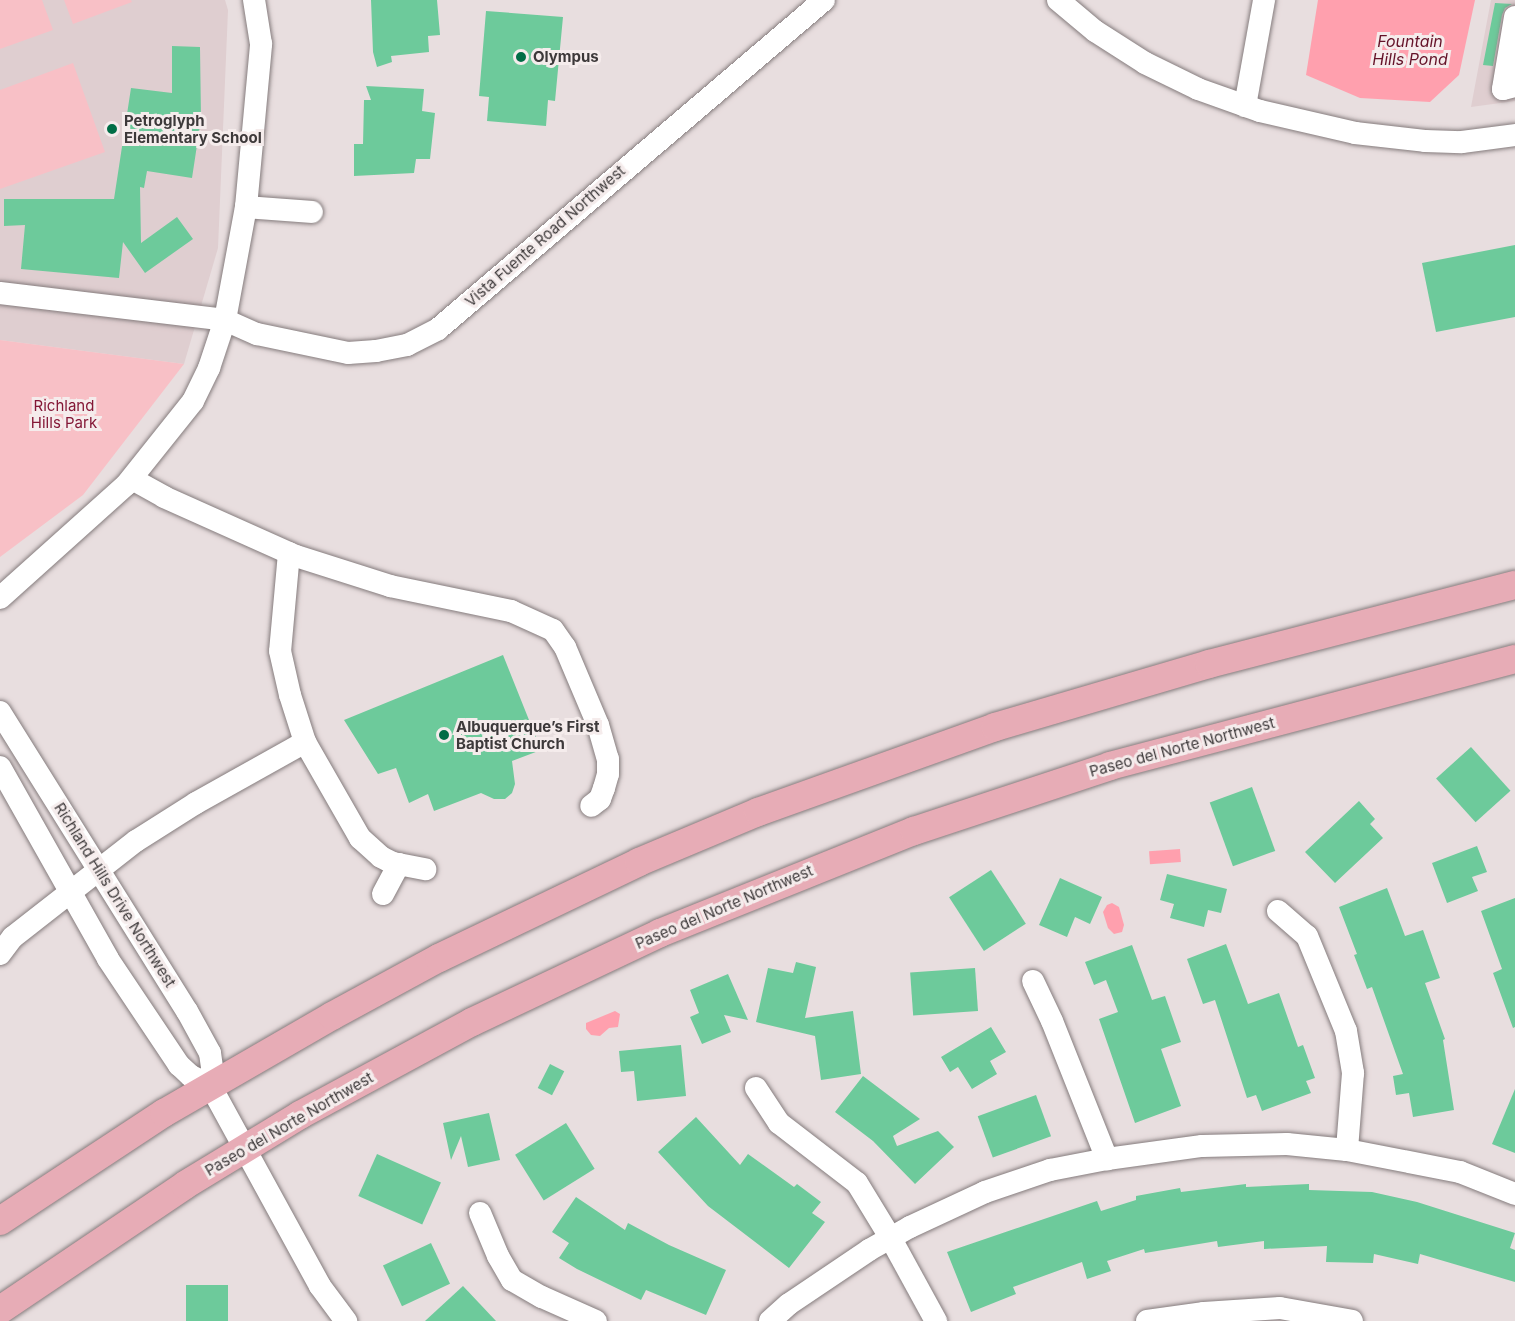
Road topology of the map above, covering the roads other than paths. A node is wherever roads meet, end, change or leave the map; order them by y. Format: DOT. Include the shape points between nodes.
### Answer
graph roads {
  1 [pos="254,0"];
  2 [pos="824,0"];
  3 [pos="1058,0"];
  4 [pos="1264,0"];
  5 [pos="1515,17"];
  6 [pos="1515,86"];
  7 [pos="1245,106"];
  8 [pos="1515,135"];
  9 [pos="246,207"];
  10 [pos="312,212"];
  11 [pos="0,293"];
  12 [pos="225,320"];
  13 [pos="132,479"];
  14 [pos="288,553"];
  15 [pos="1515,585"];
  16 [pos="0,598"];
  17 [pos="1515,659"];
  18 [pos="0,712"];
  19 [pos="305,741"];
  20 [pos="0,767"];
  21 [pos="591,806"];
  22 [pos="399,864"];
  23 [pos="99,868"];
  24 [pos="425,869"];
  25 [pos="68,892"];
  26 [pos="383,894"];
  27 [pos="1278,910"];
  28 [pos="0,954"];
  29 [pos="1033,981"];
  30 [pos="210,1086"];
  31 [pos="756,1088"];
  32 [pos="243,1148"];
  33 [pos="1347,1150"];
  34 [pos="1107,1159"];
  35 [pos="1515,1194"];
  36 [pos="480,1213"];
  37 [pos="0,1221"];
  38 [pos="890,1237"];
  39 [pos="0,1310"];
  40 [pos="346,1321"];
  41 [pos="596,1321"];
  42 [pos="770,1321"];
  43 [pos="936,1321"];
  44 [pos="1147,1321"];
  45 [pos="1352,1321"];
  1 -- 9 [label="street" via="261,44"];
  2 -- 12 [label="street, Vista Fuente Road Northwest" via="438,329 407,345 348,353 257,334"];
  3 -- 7 [label="street" via="1095,31 1145,63"];
  4 -- 7 [label="street"];
  5 -- 6 [label="street" via="1503,88"];
  7 -- 8 [label="street" via="1290,120 1390,138 1462,142"];
  9 -- 10 [label="street"];
  9 -- 12 [label="street"];
  11 -- 12 [label="street, Vista Fuente Road Northwest"];
  12 -- 13 [label="street" via="193,400"];
  13 -- 14 [label="street"];
  13 -- 16 [label="street"];
  14 -- 19 [label="street" via="280,651"];
  14 -- 21 [label="street" via="390,586 511,611 553,630 565,647 594,715 608,759 604,788 600,799"];
  15 -- 30 [label="main road" via="1082,700 900,759 758,812 538,908 420,968"];
  17 -- 32 [label="main road, Paseo del Norte Northwest" via="1120,763 849,856 690,920 532,992"];
  18 -- 23 [label="street, Richland Hills Drive Northwest"];
  19 -- 22 [label="street" via="360,838 381,857"];
  19 -- 23 [label="street" via="169,820"];
  20 -- 25 [label="street"];
  22 -- 24 [label="street"];
  22 -- 26 [label="street"];
  23 -- 25 [label="street"];
  23 -- 30 [label="street, Richland Hills Drive Northwest" via="210,1053"];
  25 -- 28 [label="street" via="13,937"];
  25 -- 30 [label="street" via="108,960 179,1065"];
  27 -- 33 [label="street" via="1307,936 1346,1031 1353,1072"];
  29 -- 34 [label="street"];
  30 -- 32 [label="street, Richland Hills Drive Northwest"];
  30 -- 37 [label="main road"];
  31 -- 38 [label="street" via="779,1123 857,1183"];
  32 -- 39 [label="main road, Paseo del Norte Northwest"];
  32 -- 40 [label="street, Richland Hills Drive Northwest" via="320,1286"];
  33 -- 34 [label="street" via="1287,1144 1202,1146"];
  33 -- 35 [label="street" via="1460,1172"];
  34 -- 38 [label="street" via="1050,1170 985,1192"];
  36 -- 41 [label="street" via="512,1280"];
  38 -- 42 [label="street" via="789,1304"];
  38 -- 43 [label="street"];
  44 -- 45 [label="street" via="1280,1308"];
}
